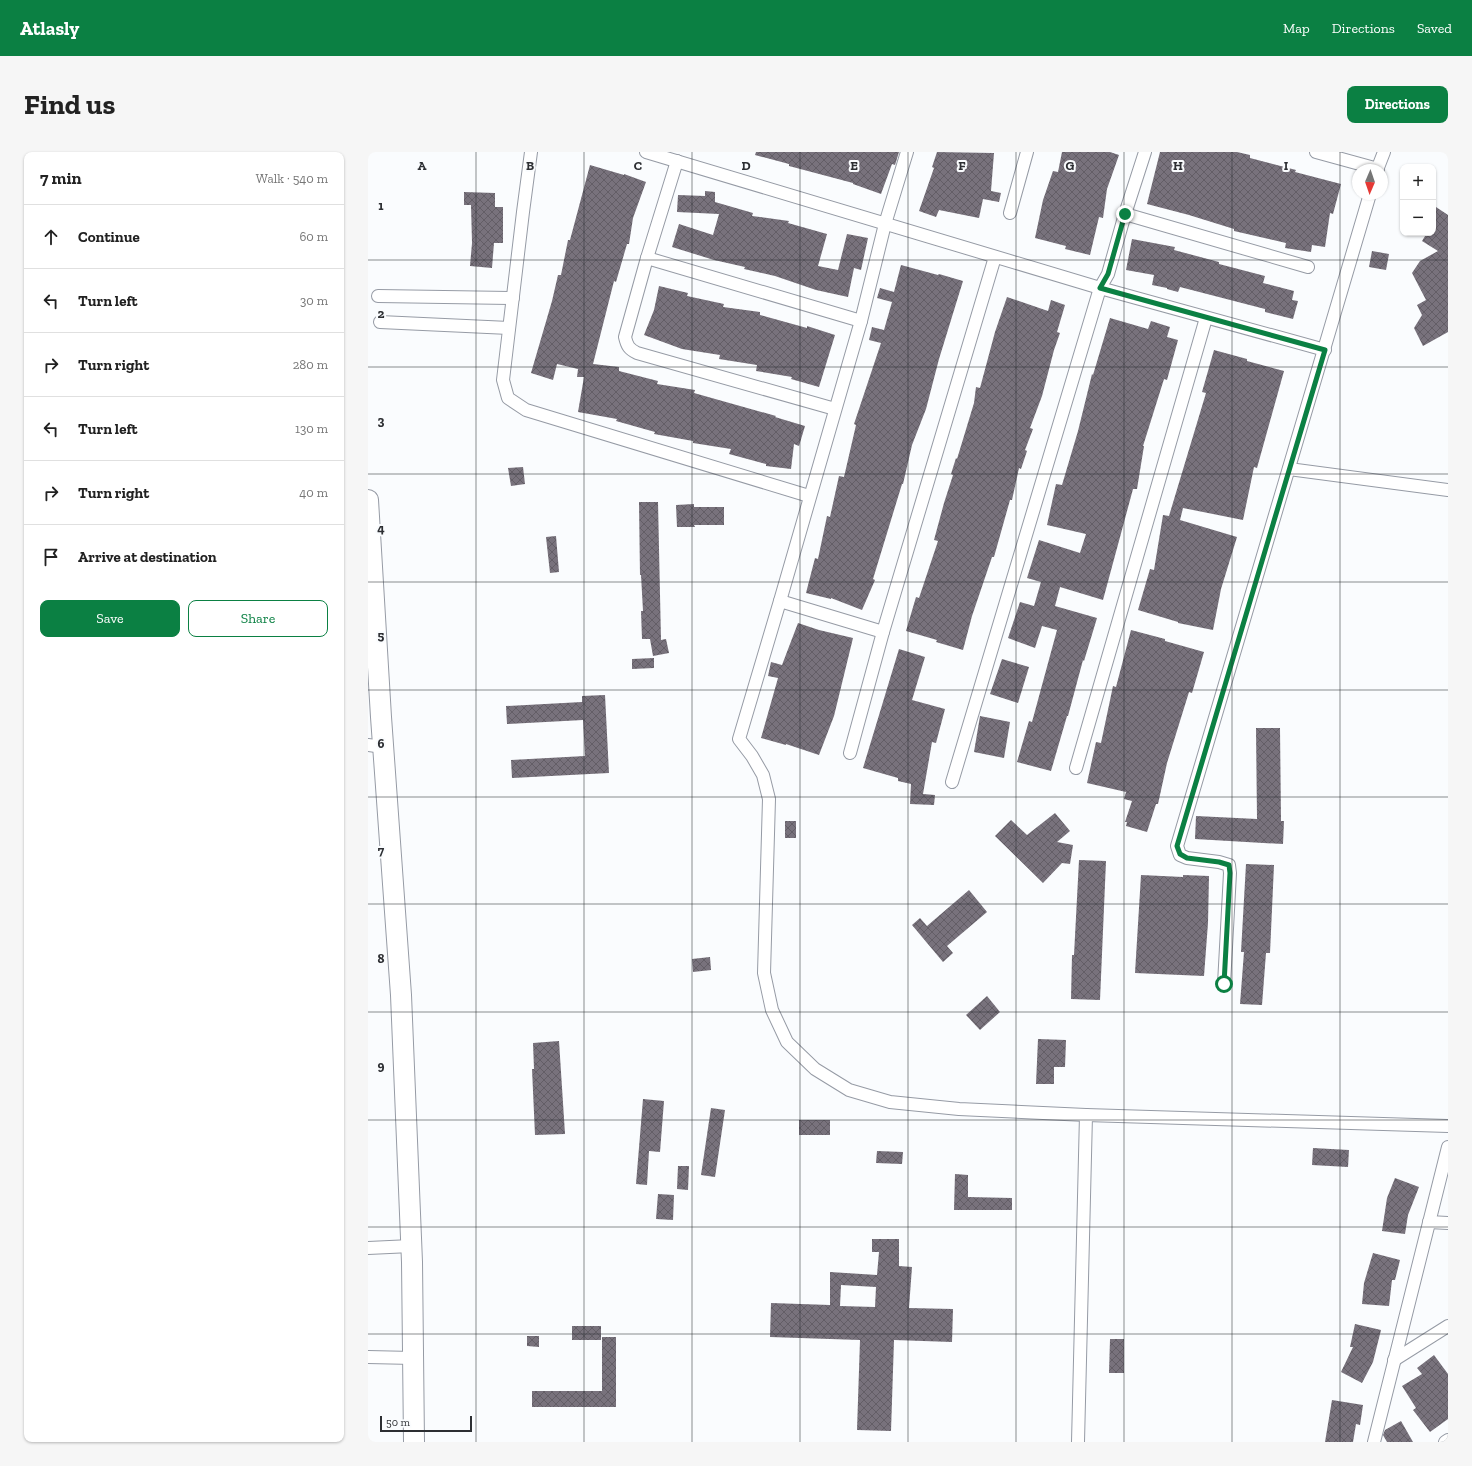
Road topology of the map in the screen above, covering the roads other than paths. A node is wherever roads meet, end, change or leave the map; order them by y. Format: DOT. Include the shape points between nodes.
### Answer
graph roads {
  1 [pos="531,152"];
  2 [pos="646,152"];
  3 [pos="907,152"];
  4 [pos="1027,152"];
  5 [pos="1145,152"];
  6 [pos="1316,152"];
  7 [pos="1384,152"];
  8 [pos="677,161"];
  9 [pos="1357,164"];
  10 [pos="1380,164"];
  11 [pos="1368,200"];
  12 [pos="1010,213"];
  13 [pos="1125,214"];
  14 [pos="885,224"];
  15 [pos="995,257"];
  16 [pos="647,258"];
  17 [pos="1308,267"];
  18 [pos="1100,288"];
  19 [pos="378,296"];
  20 [pos="513,298"];
  21 [pos="1206,318"];
  22 [pos="861,320"];
  23 [pos="380,322"];
  24 [pos="510,328"];
  25 [pos="1325,350"];
  26 [pos="835,409"];
  27 [pos="1289,469"];
  28 [pos="1448,490"];
  29 [pos="809,496"];
  30 [pos="368,500"];
  31 [pos="780,601"];
  32 [pos="883,632"];
  33 [pos="376,746"];
  34 [pos="850,753"];
  35 [pos="1076,768"];
  36 [pos="952,782"];
  37 [pos="1224,984"];
  38 [pos="1086,1115"];
  39 [pos="1448,1126"];
  40 [pos="1448,1147"];
  41 [pos="1429,1222"];
  42 [pos="1448,1223"];
  43 [pos="411,1246"];
  44 [pos="368,1248"];
  45 [pos="1448,1326"];
  46 [pos="368,1357"];
  47 [pos="413,1358"];
  48 [pos="1394,1360"];
  49 [pos="1448,1440"];
  50 [pos="414,1442"];
  51 [pos="1078,1442"];
  52 [pos="1374,1442"];
  53 [pos="1445,1442"];
  1 -- 20 [label="street"];
  2 -- 8 [label="street"];
  3 -- 14 [label="street"];
  4 -- 12 [label="street"];
  5 -- 13 [label="street"];
  6 -- 9 [label="street"];
  7 -- 10 [label="street"];
  8 -- 14 [label="street"];
  8 -- 16 [label="street"];
  11 -- 25 [label="street"];
  13 -- 17 [label="street"];
  13 -- 18 [label="street" via="1108,274"];
  14 -- 15 [label="street"];
  14 -- 22 [label="street"];
  15 -- 18 [label="street"];
  15 -- 32 [label="street"];
  16 -- 22 [label="street"];
  16 -- 26 [label="street" via="626,338 631,350"];
  18 -- 21 [label="street"];
  18 -- 36 [label="street"];
  19 -- 20 [label="street"];
  20 -- 24 [label="street"];
  21 -- 25 [label="street"];
  21 -- 35 [label="street"];
  22 -- 26 [label="street"];
  23 -- 24 [label="street"];
  24 -- 29 [label="street" via="503,380 508,398 526,410"];
  25 -- 27 [label="street"];
  26 -- 29 [label="street"];
  27 -- 28 [label="street"];
  27 -- 37 [label="street" via="1177,846 1180,854 1187,858 1229,865"];
  29 -- 31 [label="street"];
  30 -- 33 [label="main road"];
  31 -- 32 [label="street"];
  31 -- 38 [label="street" via="738,740 752,756 763,775 768,799 764,973 772,1010 787,1042 815,1069 849,1090 890,1102 959,1109"];
  32 -- 34 [label="street"];
  33 -- 43 [label="main road" via="402,995"];
  38 -- 39 [label="street"];
  38 -- 51 [label="street"];
  40 -- 41 [label="street"];
  41 -- 42 [label="street"];
  41 -- 48 [label="street"];
  43 -- 44 [label="street"];
  43 -- 47 [label="main road"];
  45 -- 48 [label="street"];
  46 -- 47 [label="street"];
  47 -- 50 [label="main road"];
  48 -- 52 [label="street"];
  49 -- 53 [label="street"];
}
